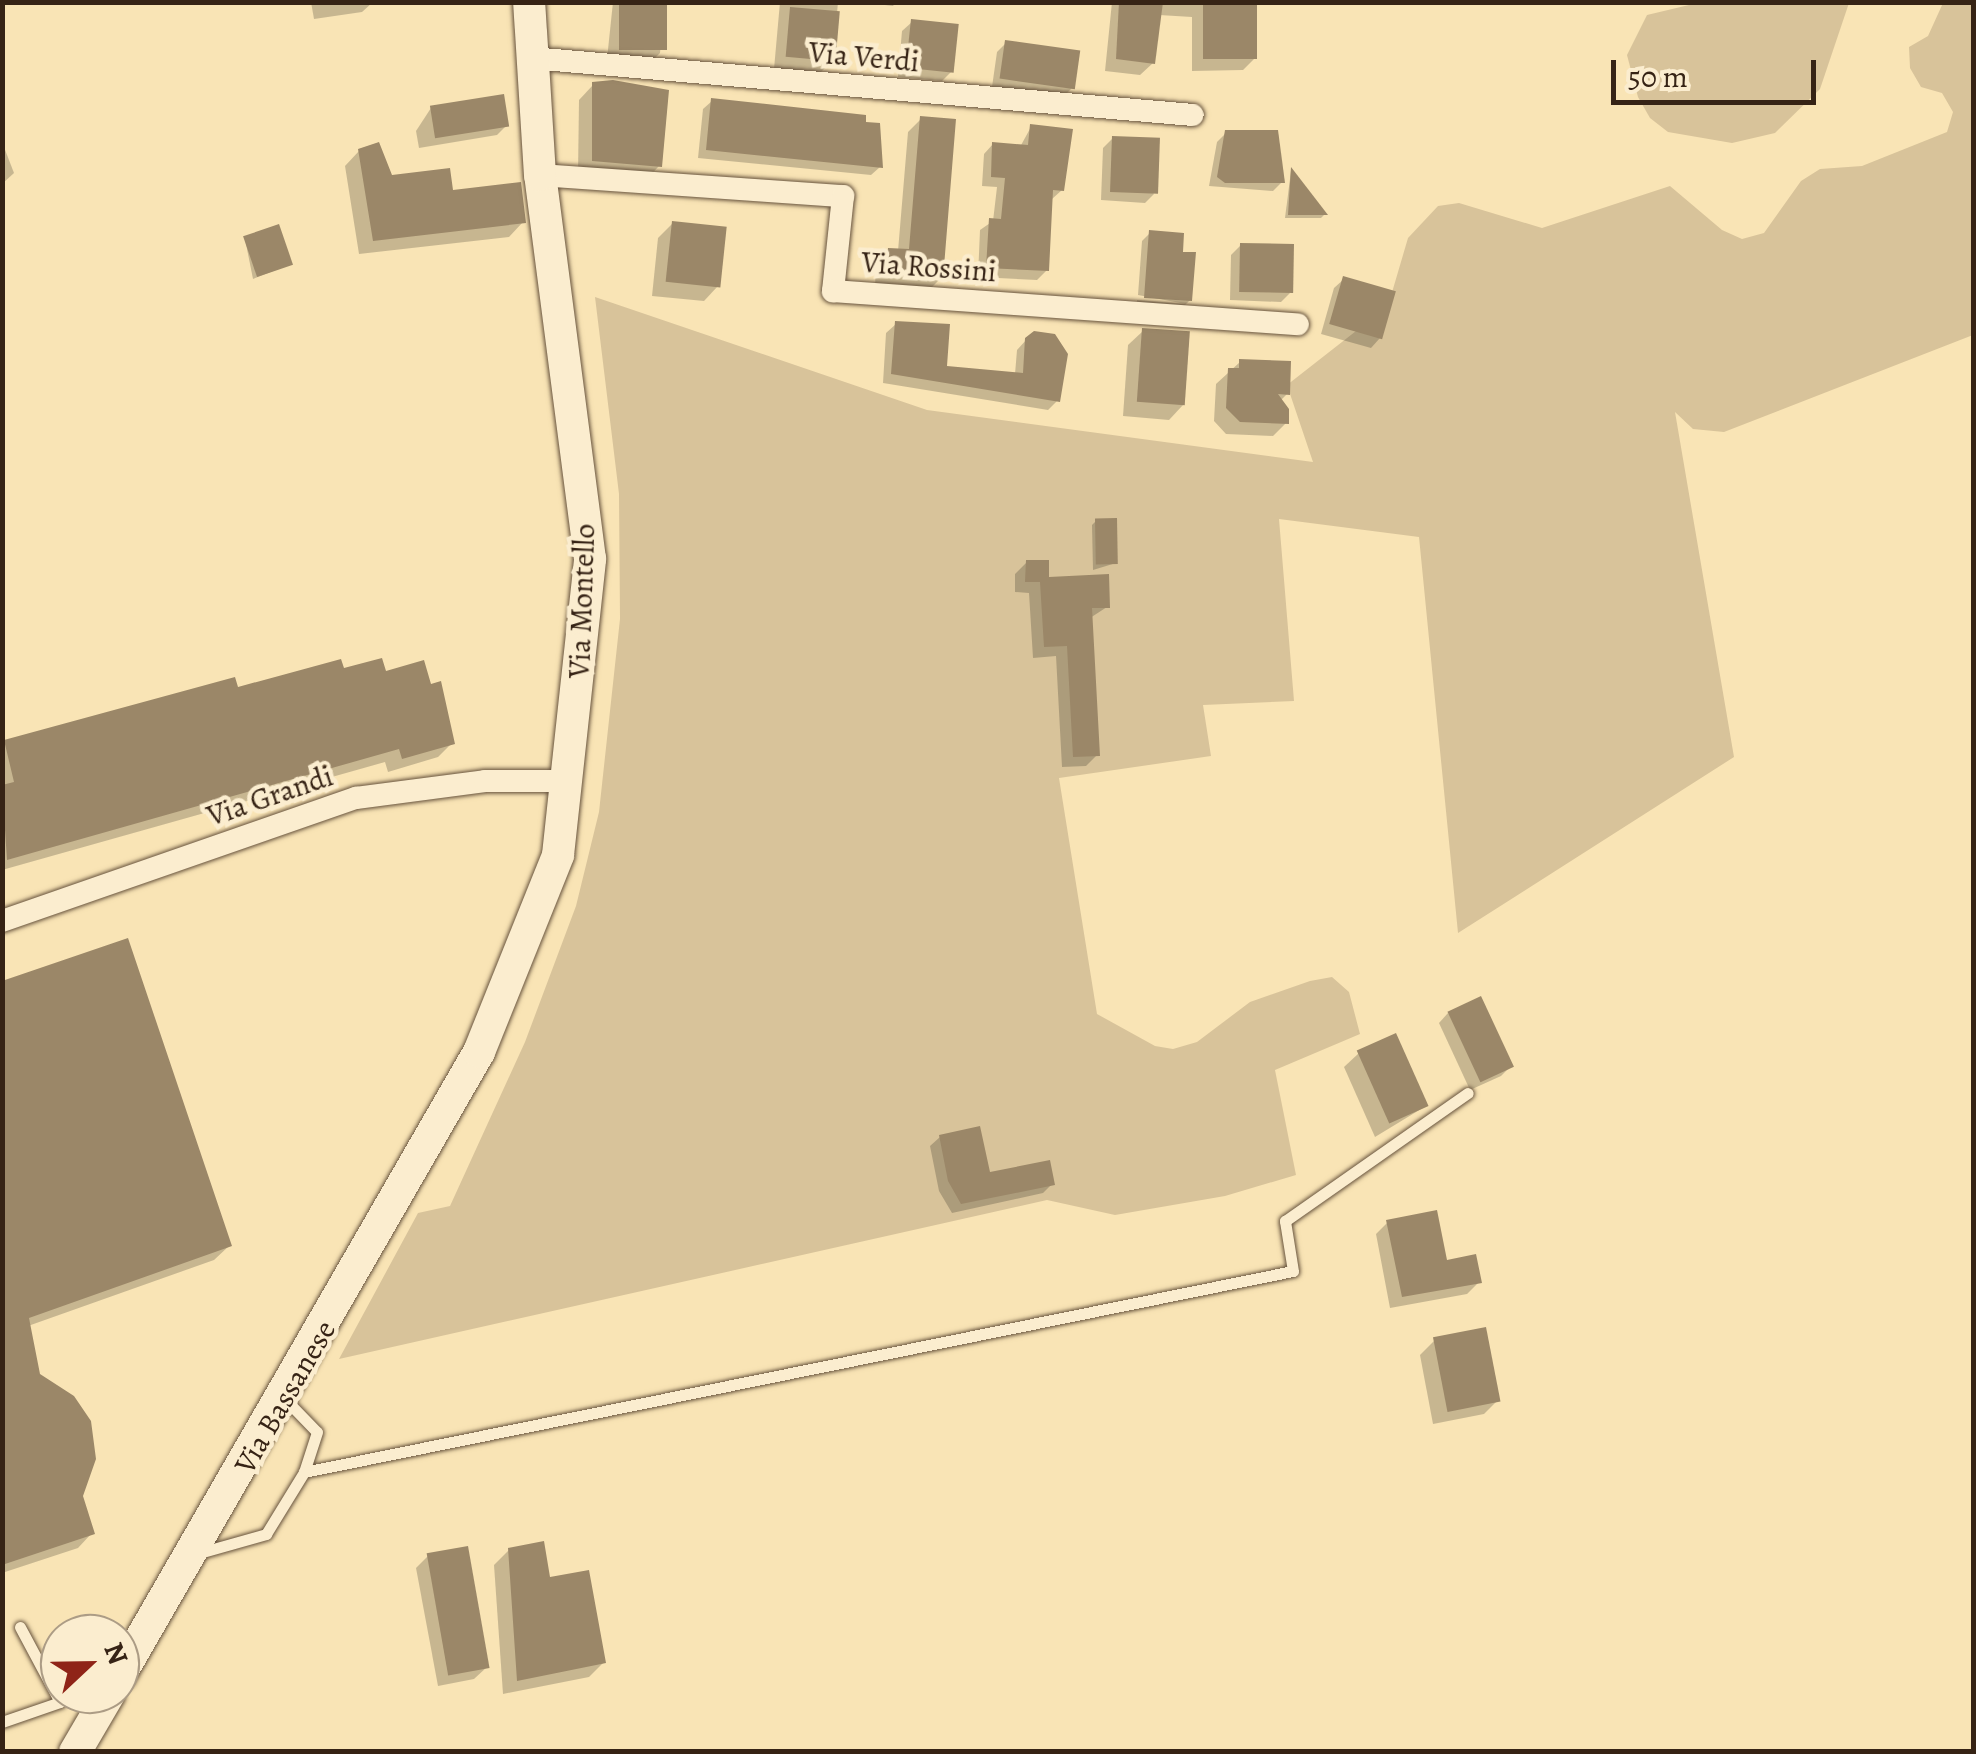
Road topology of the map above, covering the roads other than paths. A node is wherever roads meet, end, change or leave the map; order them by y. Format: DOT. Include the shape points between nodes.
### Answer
graph roads {
  1 [pos="529,2"];
  2 [pos="531,58"];
  3 [pos="1193,115"];
  4 [pos="540,175"];
  5 [pos="1298,324"];
  6 [pos="569,781"];
  7 [pos="2,921"];
  8 [pos="1468,1093"];
  9 [pos="444,1116"];
  10 [pos="284,1398"];
  11 [pos="304,1472"];
  12 [pos="196,1554"];
  13 [pos="20,1628"];
  14 [pos="140,1643"];
  15 [pos="40,1661"];
  16 [pos="40,1707"];
  17 [pos="96,1714"];
  18 [pos="2,1722"];
  19 [pos="75,1751"];
  1 -- 2 [label="main road, Via Montello"];
  2 -- 3 [label="street, Via Verdi"];
  2 -- 4 [label="main road, Via Montello"];
  4 -- 5 [label="street, Via Rossini" via="843,196 833,291"];
  4 -- 6 [label="main road, Via Montello" via="590,558"];
  6 -- 7 [label="street, Via Grandi" via="484,781 356,798"];
  6 -- 9 [label="main road, Via Montello" via="558,855 518,963"];
  8 -- 11 [label="lane" via="1285,1221 1294,1271"];
  9 -- 10 [label="main road, Via Bassanese"];
  10 -- 11 [label="lane" via="317,1432"];
  10 -- 12 [label="main road, Via Bassanese"];
  11 -- 12 [label="lane" via="266,1534"];
  12 -- 14 [label="main road, Via Bassanese"];
  13 -- 15 [label="lane"];
  16 -- 18 [label="lane"];
  17 -- 19 [label="main road"];
}
